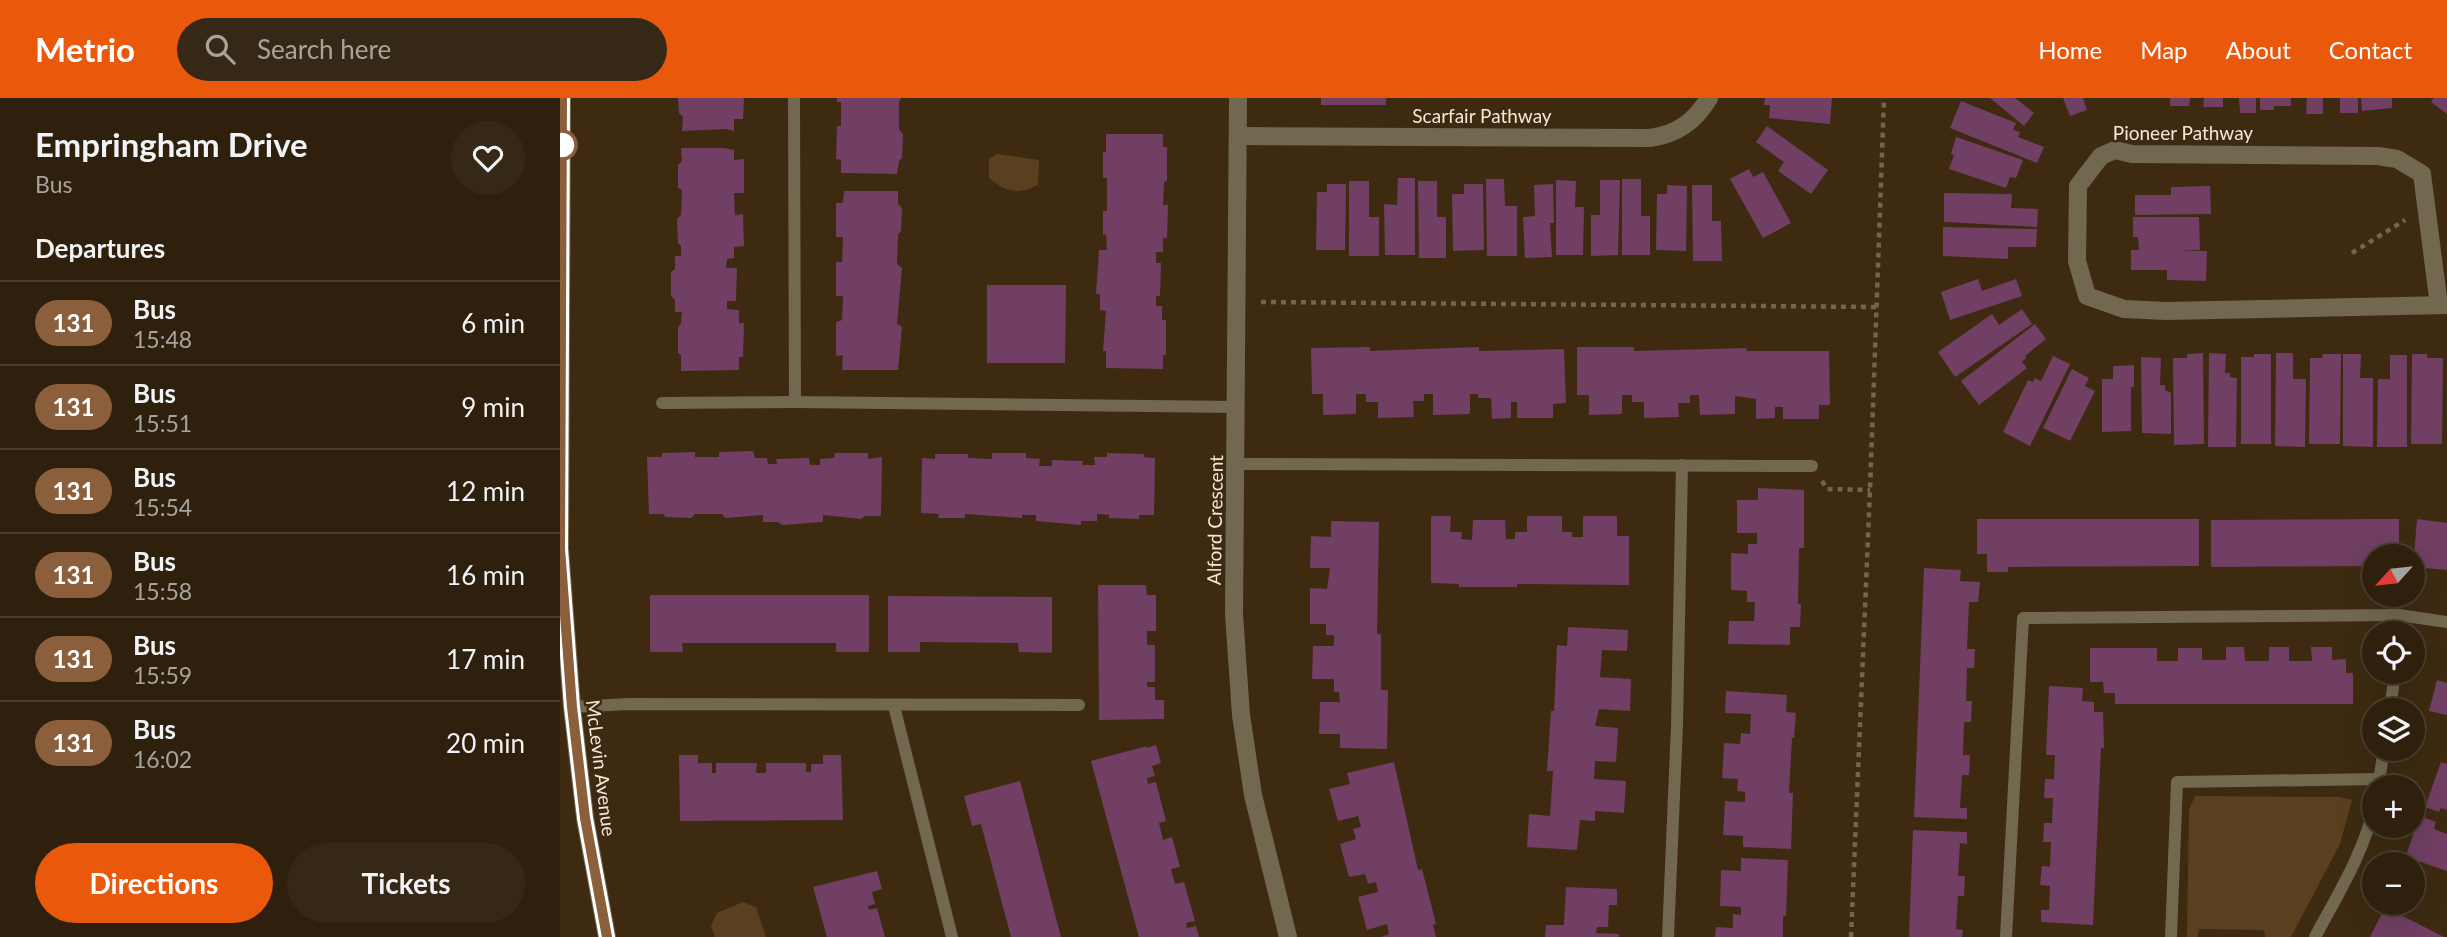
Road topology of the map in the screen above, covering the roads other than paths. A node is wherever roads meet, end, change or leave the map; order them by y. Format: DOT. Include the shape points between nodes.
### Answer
graph roads {
  1 [pos="562,98"];
  2 [pos="794,98"];
  3 [pos="1238,98"];
  4 [pos="1709,98"];
  5 [pos="1238,136"];
  6 [pos="561,238"];
  7 [pos="2443,305"];
  8 [pos="795,401"];
  9 [pos="662,403"];
  10 [pos="1236,407"];
  11 [pos="1237,464"];
  12 [pos="1682,465"];
  13 [pos="1812,466"];
  14 [pos="2399,615"];
  15 [pos="2399,621"];
  16 [pos="2447,622"];
  17 [pos="1079,705"];
  18 [pos="894,706"];
  19 [pos="572,707"];
  20 [pos="2362,783"];
  21 [pos="2364,838"];
  22 [pos="607,937"];
  23 [pos="952,937"];
  24 [pos="1287,937"];
  25 [pos="1668,937"];
  26 [pos="2006,937"];
  27 [pos="2171,937"];
  28 [pos="2315,937"];
  1 -- 6 [label="street, McLevin Avenue"];
  2 -- 8 [label="lane"];
  3 -- 5 [label="street, Alford Crescent"];
  4 -- 5 [label="street, Scarfair Pathway" via="1680,130 1650,138"];
  5 -- 10 [label="street, Alford Crescent"];
  6 -- 19 [label="street, McLevin Avenue" via="560,549"];
  7 -- 7 [label="street, Pioneer Pathway" via="2422,174 2397,159 2115,150 2101,156 2078,186 2077,261 2087,296 2124,309 2166,312"];
  8 -- 9 [label="lane"];
  8 -- 10 [label="lane"];
  10 -- 11 [label="street, Alford Crescent"];
  11 -- 12 [label="lane"];
  11 -- 24 [label="street, Alford Crescent" via="1234,614 1241,715 1253,795"];
  12 -- 13 [label="lane"];
  12 -- 25 [label="lane"];
  14 -- 15 [label="lane"];
  14 -- 16 [label="lane"];
  14 -- 26 [label="lane" via="2023,618"];
  17 -- 18 [label="lane"];
  18 -- 19 [label="lane"];
  18 -- 23 [label="lane"];
  19 -- 22 [label="street, McLevin Avenue" via="585,818"];
  20 -- 27 [label="lane" via="2177,782"];
  21 -- 28 [label="lane"];
}
